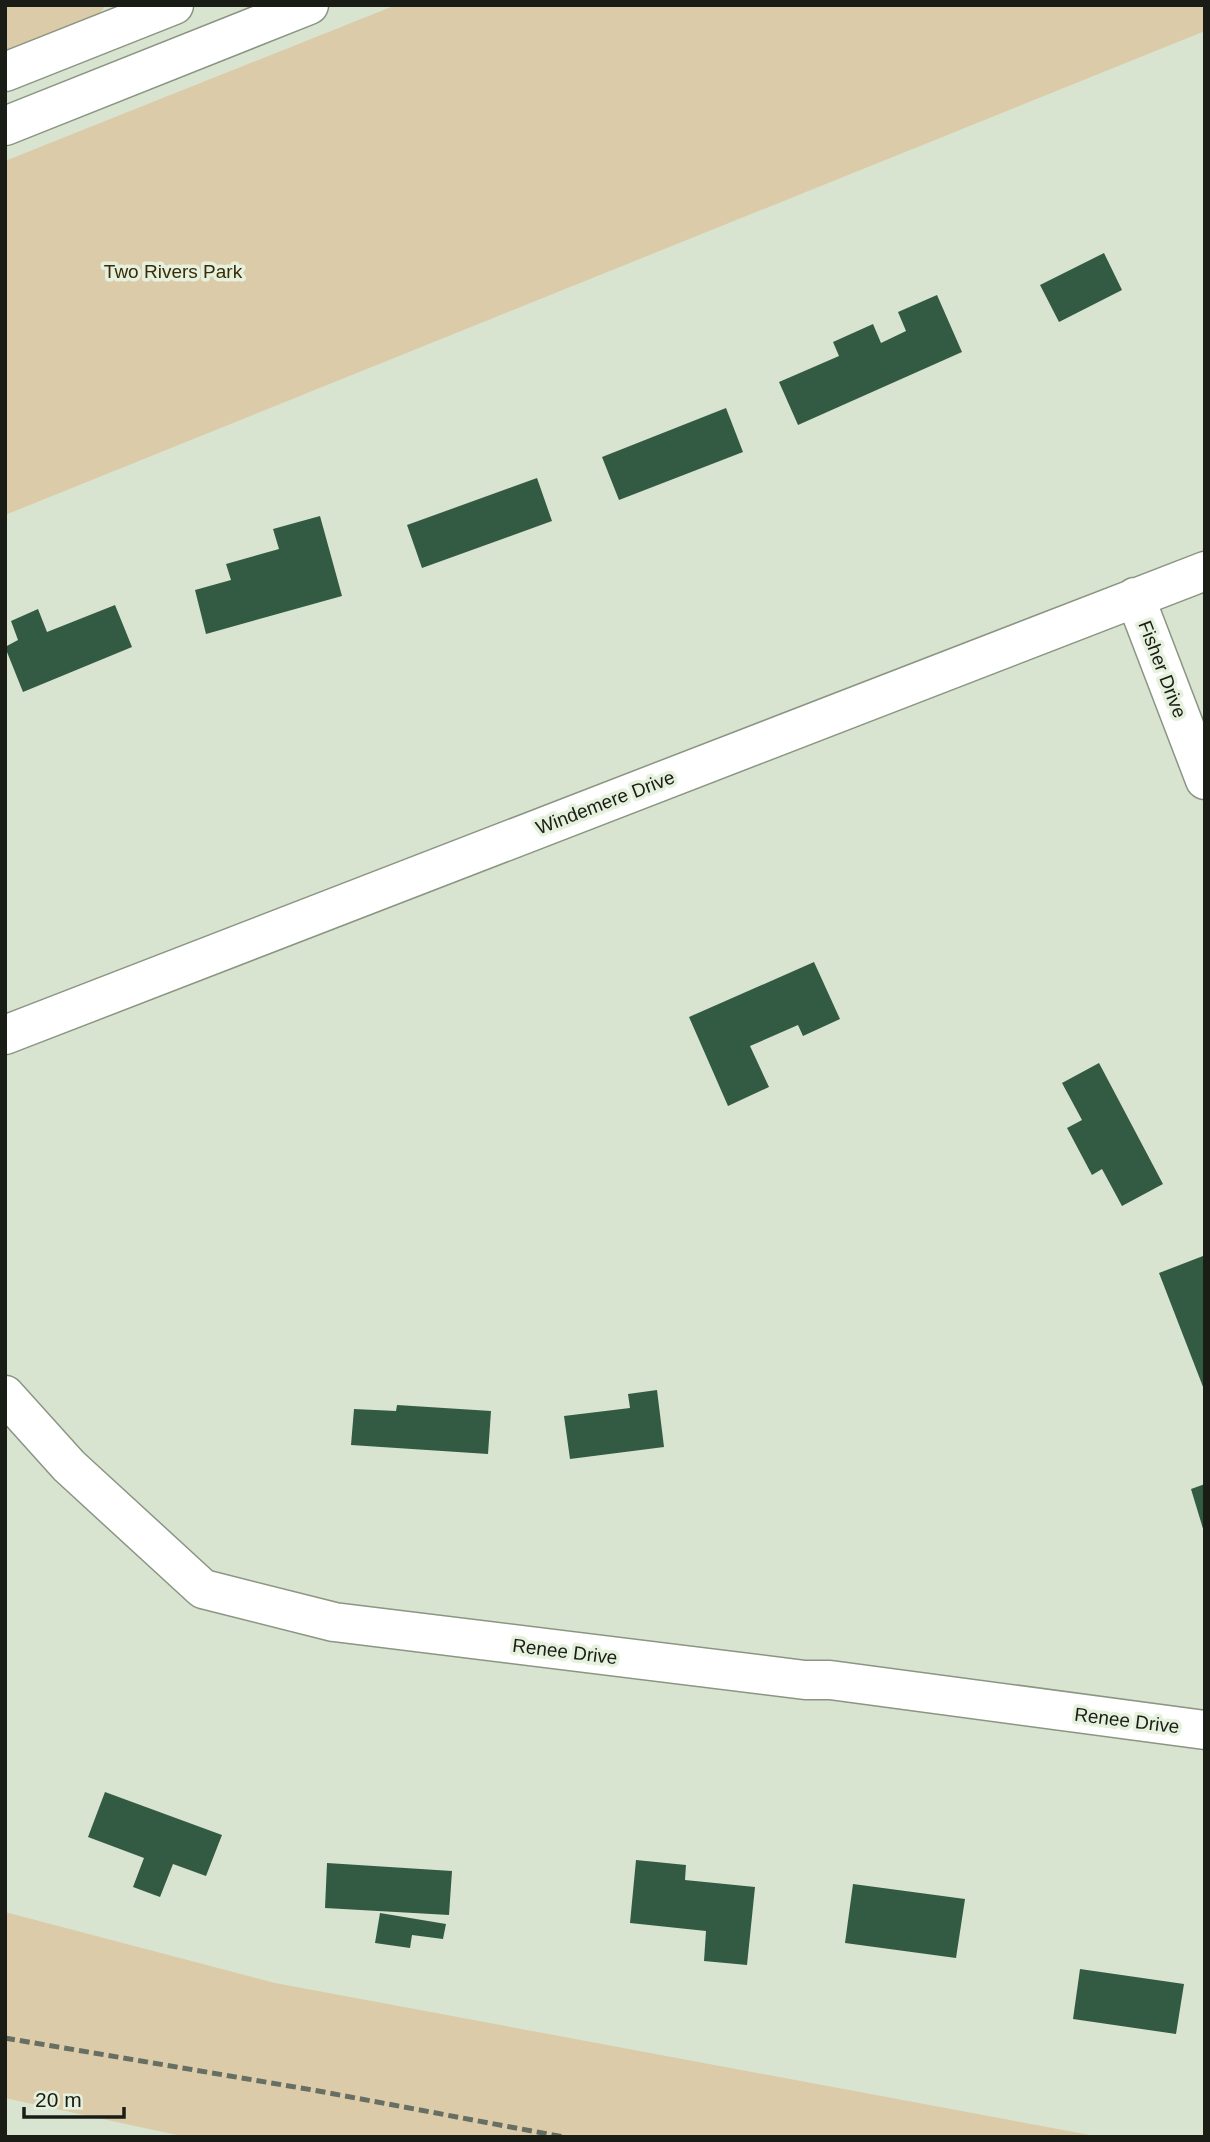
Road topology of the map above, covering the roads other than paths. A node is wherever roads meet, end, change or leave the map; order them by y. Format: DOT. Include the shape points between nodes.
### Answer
graph roads {
  1 [pos="309,5"];
  2 [pos="158,8"];
  3 [pos="170,60"];
  4 [pos="5,72"];
  5 [pos="5,126"];
  6 [pos="1205,571"];
  7 [pos="1135,597"];
  8 [pos="1205,780"];
  9 [pos="5,1035"];
  10 [pos="5,1395"];
  11 [pos="1205,1730"];
  1 -- 3 [label="street"];
  2 -- 3 [label="street"];
  2 -- 4 [label="street"];
  3 -- 5 [label="street"];
  6 -- 7 [label="street, Windemere Drive"];
  7 -- 8 [label="street, Fisher Drive"];
  7 -- 9 [label="street, Windemere Drive"];
  10 -- 11 [label="street, Renee Drive" via="69,1466 203,1589 334,1622"];
}
